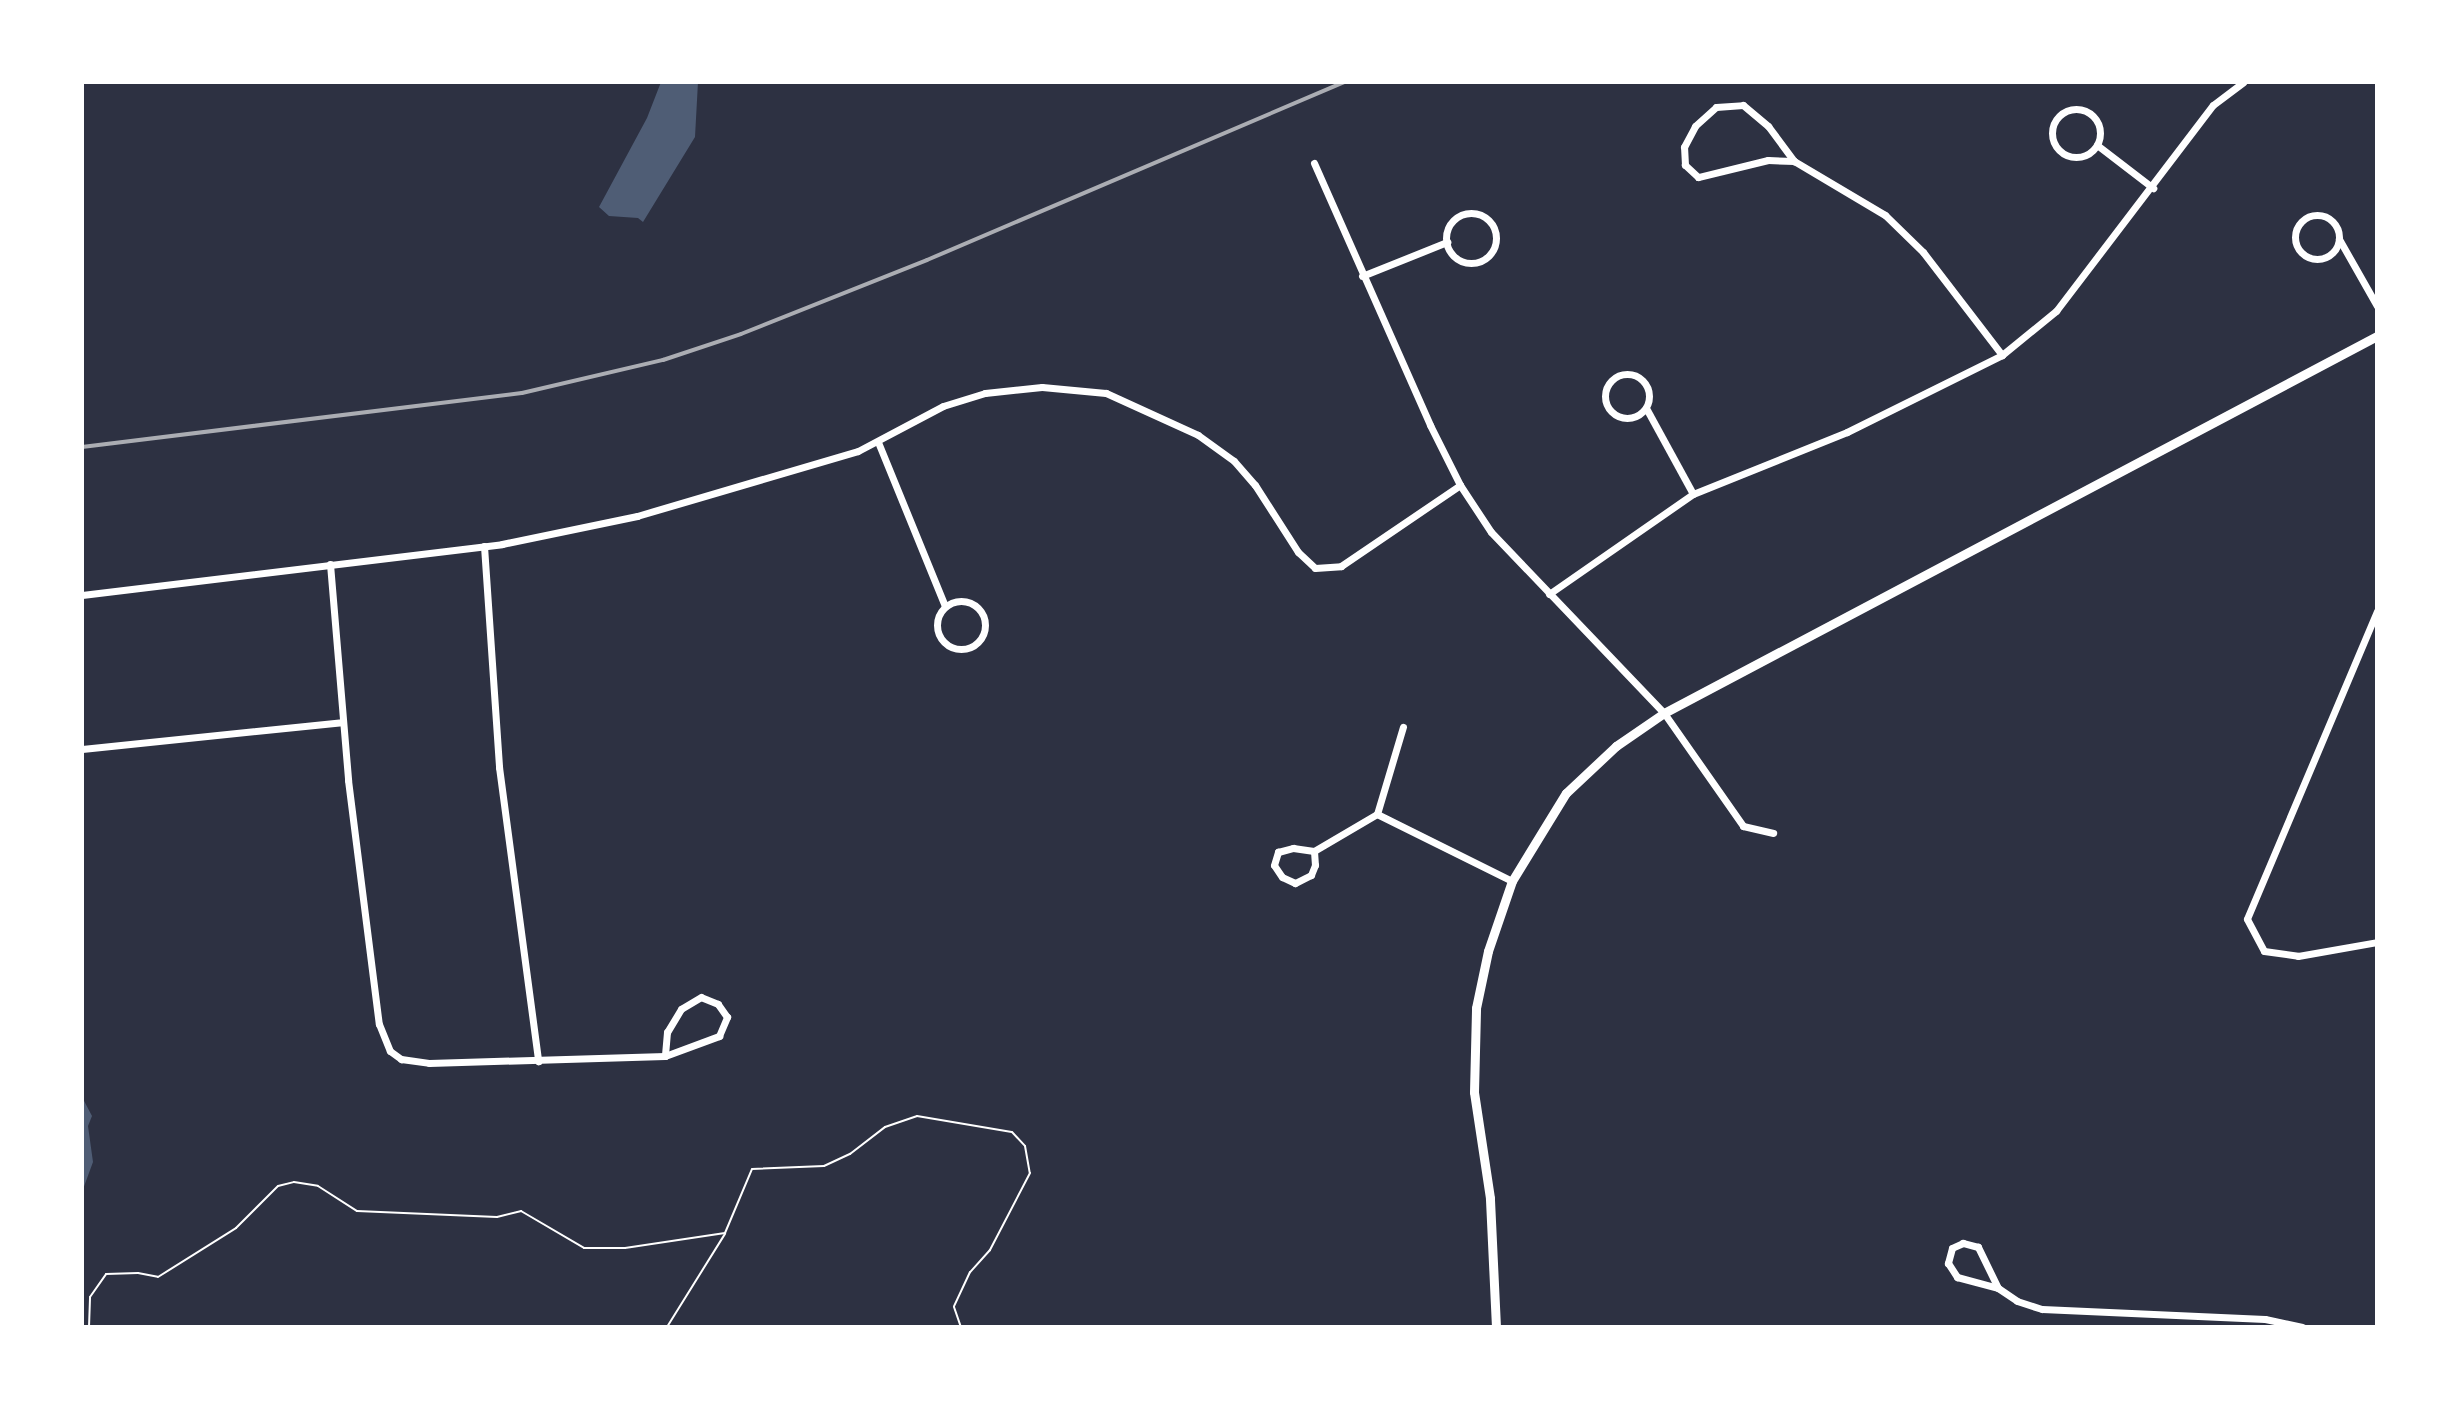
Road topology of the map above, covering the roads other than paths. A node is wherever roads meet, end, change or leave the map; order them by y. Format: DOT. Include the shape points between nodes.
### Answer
graph roads {
  1 [pos="2243,82"];
  2 [pos="2097,145"];
  3 [pos="1794,161"];
  4 [pos="1314,163"];
  5 [pos="2153,188"];
  6 [pos="2339,239"];
  7 [pos="1447,242"];
  8 [pos="1362,276"];
  9 [pos="2377,306"];
  10 [pos="2377,336"];
  11 [pos="2002,355"];
  12 [pos="1646,408"];
  13 [pos="878,442"];
  14 [pos="1460,485"];
  15 [pos="1693,494"];
  16 [pos="484,546"];
  17 [pos="330,564"];
  18 [pos="1549,594"];
  19 [pos="82,595"];
  20 [pos="945,606"];
  21 [pos="2377,611"];
  22 [pos="1664,713"];
  23 [pos="342,722"];
  24 [pos="1403,727"];
  25 [pos="82,749"];
  26 [pos="1377,814"];
  27 [pos="1773,833"];
  28 [pos="1314,851"];
  29 [pos="1512,881"];
  30 [pos="2377,942"];
  31 [pos="665,1056"];
  32 [pos="538,1061"];
  33 [pos="1998,1288"];
  34 [pos="1496,1327"];
  35 [pos="2302,1327"];
  1 -- 5 [label="street" via="2213,105"];
  2 -- 2 [label="street" via="2079,157 2065,154 2052,137 2055,121 2076,109 2091,114 2100,128"];
  2 -- 5 [label="street"];
  3 -- 3 [label="street" via="1768,126 1743,105 1716,107 1695,126 1684,147 1685,165 1698,177 1768,160"];
  3 -- 11 [label="street" via="1885,215 1923,252"];
  4 -- 8 [label="street"];
  5 -- 11 [label="street" via="2056,311"];
  6 -- 6 [label="street" via="2335,225 2323,216 2308,217 2295,234 2301,253 2314,259 2328,256"];
  6 -- 9 [label="street"];
  7 -- 7 [label="street" via="1455,257 1480,261 1493,250 1496,233 1488,219 1466,213 1448,227"];
  7 -- 8 [label="street"];
  8 -- 14 [label="street"];
  10 -- 22 [label="street"];
  11 -- 15 [label="street" via="1847,432"];
  12 -- 12 [label="street" via="1648,388 1640,378 1619,375 1608,384 1607,407 1618,417 1634,418"];
  12 -- 15 [label="street"];
  13 -- 14 [label="street" via="917,417 985,393 1042,387 1106,393 1198,435 1234,461 1315,568 1341,566"];
  13 -- 16 [label="street" via="637,516"];
  13 -- 20 [label="street"];
  14 -- 18 [label="street" via="1491,532"];
  15 -- 18 [label="street"];
  16 -- 17 [label="street"];
  16 -- 32 [label="street" via="499,767"];
  17 -- 19 [label="street"];
  17 -- 23 [label="street"];
  18 -- 22 [label="street"];
  20 -- 20 [label="street" via="959,600 980,610 984,632 974,645 959,649 939,636 937,620"];
  21 -- 30 [label="street" via="2247,919 2264,951 2298,956"];
  22 -- 27 [label="street" via="1743,826"];
  22 -- 29 [label="street" via="1616,746 1566,793"];
  23 -- 25 [label="street"];
  23 -- 32 [label="street" via="379,1024 390,1051 401,1059 429,1063"];
  24 -- 26 [label="street"];
  26 -- 28 [label="street"];
  26 -- 29 [label="street"];
  28 -- 28 [label="street" via="1311,875 1295,883 1274,865 1278,852"];
  29 -- 34 [label="street" via="1488,951 1476,1008 1473,1064 1492,1225"];
  31 -- 31 [label="street" via="667,1032 681,1009 701,997 718,1004 727,1017 719,1036"];
  31 -- 32 [label="street"];
  33 -- 33 [label="street" via="1978,1247 1963,1243 1952,1248 1952,1273"];
  33 -- 35 [label="street" via="2028,1306 2056,1312 2265,1319"];
}
